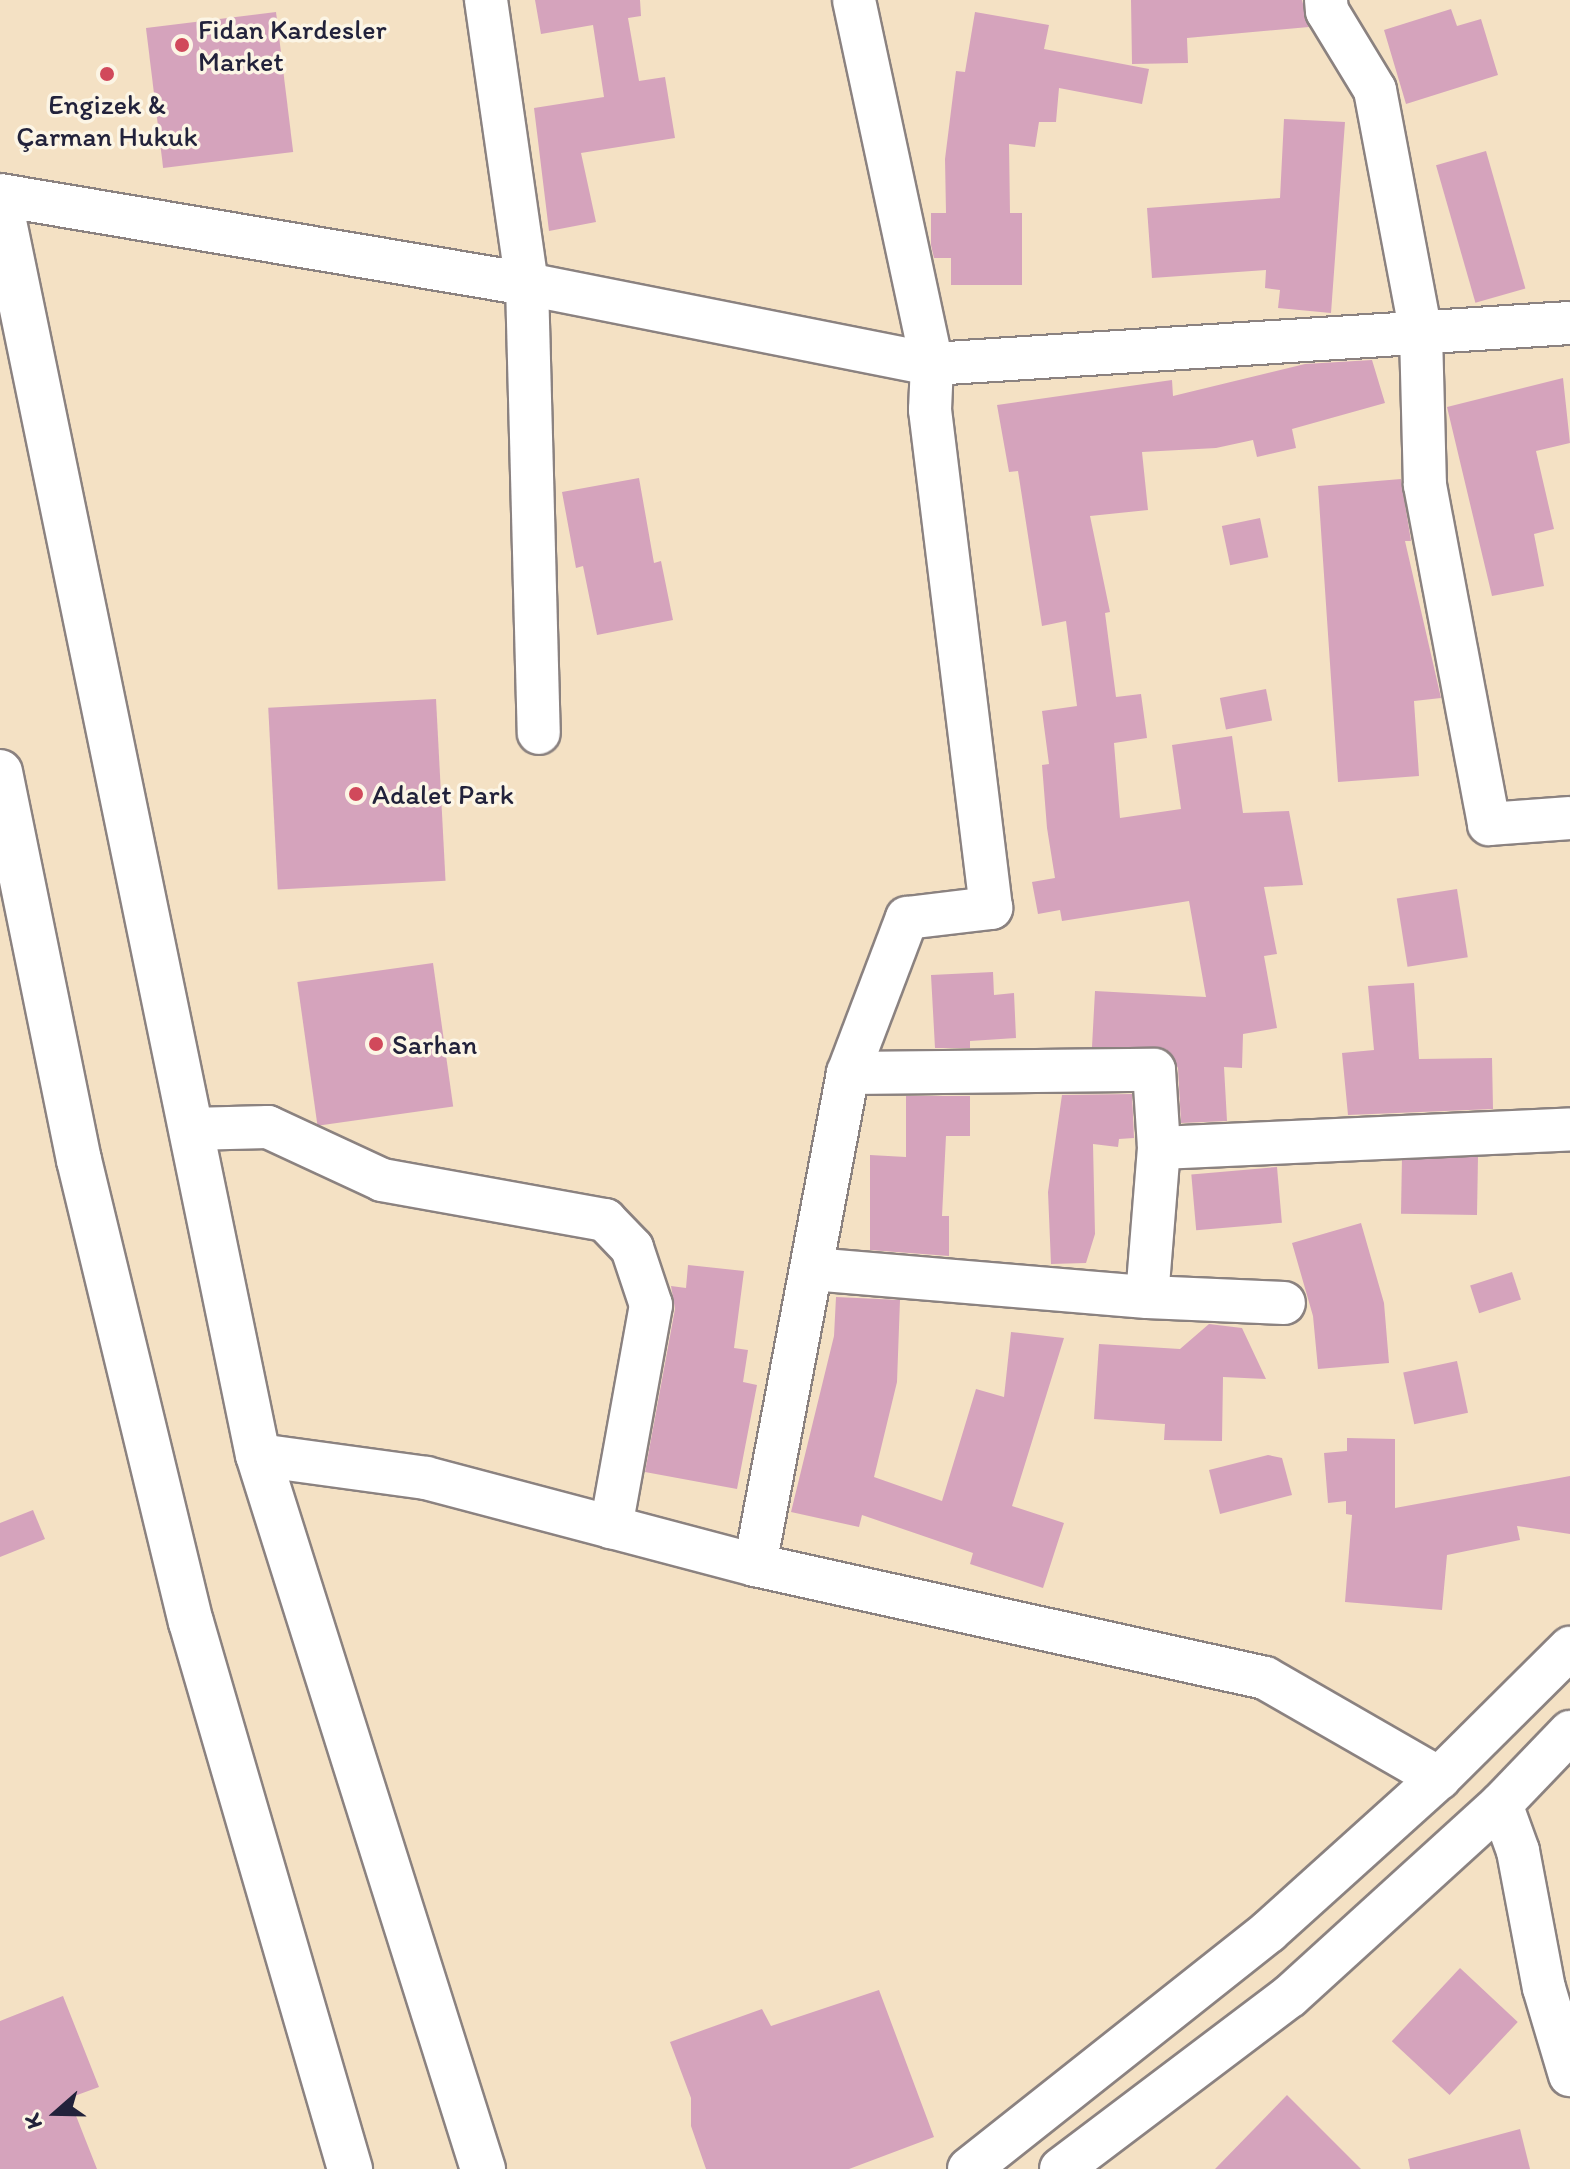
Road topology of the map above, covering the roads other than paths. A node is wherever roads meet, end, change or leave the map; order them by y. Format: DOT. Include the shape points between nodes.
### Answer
graph roads {
  1 [pos="486,0"];
  2 [pos="854,0"];
  3 [pos="1326,0"];
  4 [pos="0,195"];
  5 [pos="0,202"];
  6 [pos="527,284"];
  7 [pos="1570,323"];
  8 [pos="1421,334"];
  9 [pos="932,364"];
  10 [pos="539,733"];
  11 [pos="0,772"];
  12 [pos="1570,818"];
  13 [pos="848,1073"];
  14 [pos="191,1129"];
  15 [pos="1570,1129"];
  16 [pos="1159,1148"];
  17 [pos="812,1269"];
  18 [pos="1147,1297"];
  19 [pos="1284,1303"];
  20 [pos="258,1455"];
  21 [pos="611,1527"];
  22 [pos="755,1565"];
  23 [pos="1570,1648"];
  24 [pos="1570,1732"];
  25 [pos="1439,1778"];
  26 [pos="1501,1804"];
  27 [pos="1570,2075"];
  28 [pos="350,2169"];
  29 [pos="483,2169"];
  30 [pos="969,2169"];
  31 [pos="1061,2169"];
  1 -- 6 [label="street"];
  2 -- 9 [label="street"];
  3 -- 8 [label="street" via="1327,11 1375,90"];
  4 -- 6 [label="street"];
  5 -- 14 [label="main road"];
  6 -- 9 [label="street"];
  6 -- 10 [label="street"];
  7 -- 8 [label="street"];
  8 -- 9 [label="street"];
  8 -- 12 [label="street" via="1425,485 1489,824"];
  9 -- 13 [label="street" via="930,410 991,908 907,918"];
  11 -- 28 [label="main road" via="79,1160 191,1622"];
  13 -- 16 [label="street" via="1154,1070"];
  13 -- 17 [label="street"];
  14 -- 20 [label="main road"];
  14 -- 21 [label="street" via="268,1127 382,1180 605,1220 632,1248 651,1305"];
  15 -- 16 [label="street"];
  16 -- 18 [label="street"];
  17 -- 18 [label="street"];
  17 -- 22 [label="street"];
  18 -- 19 [label="street"];
  20 -- 21 [label="street" via="426,1478"];
  20 -- 29 [label="main road"];
  21 -- 22 [label="street"];
  22 -- 25 [label="street" via="1265,1678"];
  23 -- 25 [label="street"];
  24 -- 26 [label="street"];
  25 -- 30 [label="street" via="1269,1931"];
  26 -- 27 [label="street" via="1518,1851 1544,1988"];
  26 -- 31 [label="street" via="1290,1996"];
}
